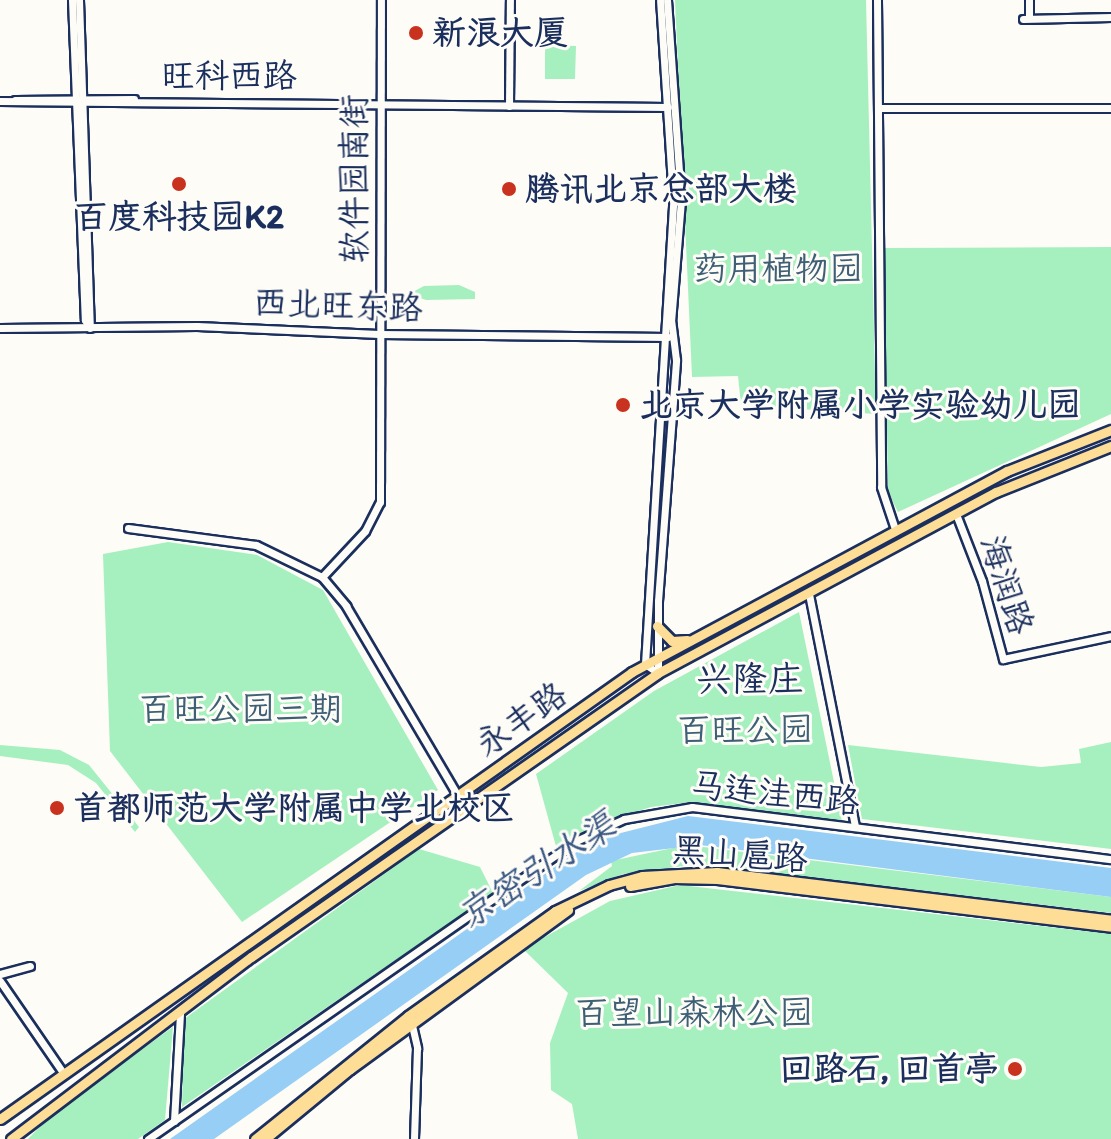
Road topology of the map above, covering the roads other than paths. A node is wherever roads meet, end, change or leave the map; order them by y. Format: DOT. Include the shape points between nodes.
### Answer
graph roads {
  1 [pos="72,0"];
  2 [pos="79,0"];
  3 [pos="381,0"];
  4 [pos="510,0"];
  5 [pos="660,0"];
  6 [pos="667,0"];
  7 [pos="877,0"];
  8 [pos="1029,0"];
  9 [pos="1111,17"];
  10 [pos="4,101"];
  11 [pos="80,101"];
  12 [pos="381,104"];
  13 [pos="509,106"];
  14 [pos="668,107"];
  15 [pos="879,108"];
  16 [pos="1111,108"];
  17 [pos="0,328"];
  18 [pos="90,328"];
  19 [pos="379,334"];
  20 [pos="670,337"];
  21 [pos="1111,430"];
  22 [pos="1111,446"];
  23 [pos="956,514"];
  24 [pos="128,528"];
  25 [pos="895,529"];
  26 [pos="322,577"];
  27 [pos="809,594"];
  28 [pos="657,626"];
  29 [pos="1111,636"];
  30 [pos="694,639"];
  31 [pos="655,658"];
  32 [pos="645,664"];
  33 [pos="658,673"];
  34 [pos="458,796"];
  35 [pos="855,827"];
  36 [pos="1111,859"];
  37 [pos="1111,920"];
  38 [pos="1111,927"];
  39 [pos="261,934"];
  40 [pos="245,945"];
  41 [pos="268,946"];
  42 [pos="253,956"];
  43 [pos="30,966"];
  44 [pos="0,974"];
  45 [pos="0,981"];
  46 [pos="180,1012"];
  47 [pos="410,1020"];
  48 [pos="64,1074"];
  49 [pos="3,1119"];
  50 [pos="174,1121"];
  51 [pos="11,1139"];
  52 [pos="148,1139"];
  53 [pos="255,1139"];
  54 [pos="265,1139"];
  55 [pos="414,1139"];
  1 -- 11 [label="street"];
  2 -- 11 [label="street"];
  3 -- 12 [label="street, 软件园南街"];
  4 -- 13 [label="street"];
  5 -- 14 [label="street"];
  6 -- 20 [label="street" via="681,200"];
  7 -- 15 [label="street"];
  8 -- 9 [label="street" via="1026,18"];
  10 -- 11 [label="street, 旺科西路"];
  11 -- 12 [label="street, 旺科西路"];
  11 -- 18 [label="street" via="85,320"];
  12 -- 13 [label="street, 旺科西路"];
  12 -- 19 [label="street, 软件园南街"];
  13 -- 14 [label="street, 旺科西路"];
  14 -- 20 [label="street" via="673,200"];
  15 -- 16 [label="street"];
  15 -- 25 [label="street" via="881,487"];
  17 -- 18 [label="street, 西北旺东路"];
  18 -- 19 [label="street, 西北旺东路"];
  19 -- 20 [label="street, 西北旺东路"];
  19 -- 26 [label="street, 软件园南街" via="380,502 365,531"];
  20 -- 28 [label="street"];
  20 -- 32 [label="street"];
  21 -- 25 [label="main road, 永丰路" via="1038,457"];
  22 -- 23 [label="main road, 永丰路" via="1036,472"];
  23 -- 27 [label="main road, 永丰路"];
  23 -- 29 [label="street, 海润路" via="982,581 1003,659"];
  24 -- 26 [label="street" via="256,545"];
  25 -- 30 [label="main road, 永丰路"];
  26 -- 34 [label="street" via="346,606"];
  27 -- 33 [label="main road, 永丰路"];
  27 -- 35 [label="street"];
  28 -- 30 [label="main road" via="672,641"];
  28 -- 31 [label="street"];
  30 -- 31 [label="main road, 永丰路"];
  31 -- 32 [label="main road, 永丰路"];
  31 -- 33 [label="street"];
  32 -- 33 [label="street"];
  32 -- 34 [label="main road, 永丰路"];
  33 -- 41 [label="main road, 永丰路"];
  34 -- 39 [label="main road, 永丰路"];
  35 -- 36 [label="street, 马连洼西路"];
  35 -- 50 [label="street, 马连洼西路" via="692,807 607,825 576,841"];
  37 -- 47 [label="main road, 黑山扈路" via="717,872 652,875 609,885 565,905"];
  38 -- 47 [label="main road, 黑山扈路" via="717,879 663,879 618,889 569,910"];
  39 -- 40 [label="main road, 永丰路"];
  39 -- 41 [label="main road"];
  40 -- 42 [label="main road"];
  40 -- 48 [label="main road, 永丰路"];
  41 -- 42 [label="main road, 永丰路"];
  42 -- 46 [label="main road, 永丰路"];
  43 -- 44 [label="street"];
  45 -- 48 [label="street"];
  46 -- 50 [label="street"];
  46 -- 51 [label="main road, 永丰路"];
  47 -- 53 [label="main road, 黑山扈路"];
  47 -- 54 [label="main road, 黑山扈路"];
  47 -- 55 [label="street" via="417,1048"];
  48 -- 49 [label="main road, 永丰路"];
  50 -- 52 [label="street, 马连洼西路"];
}
